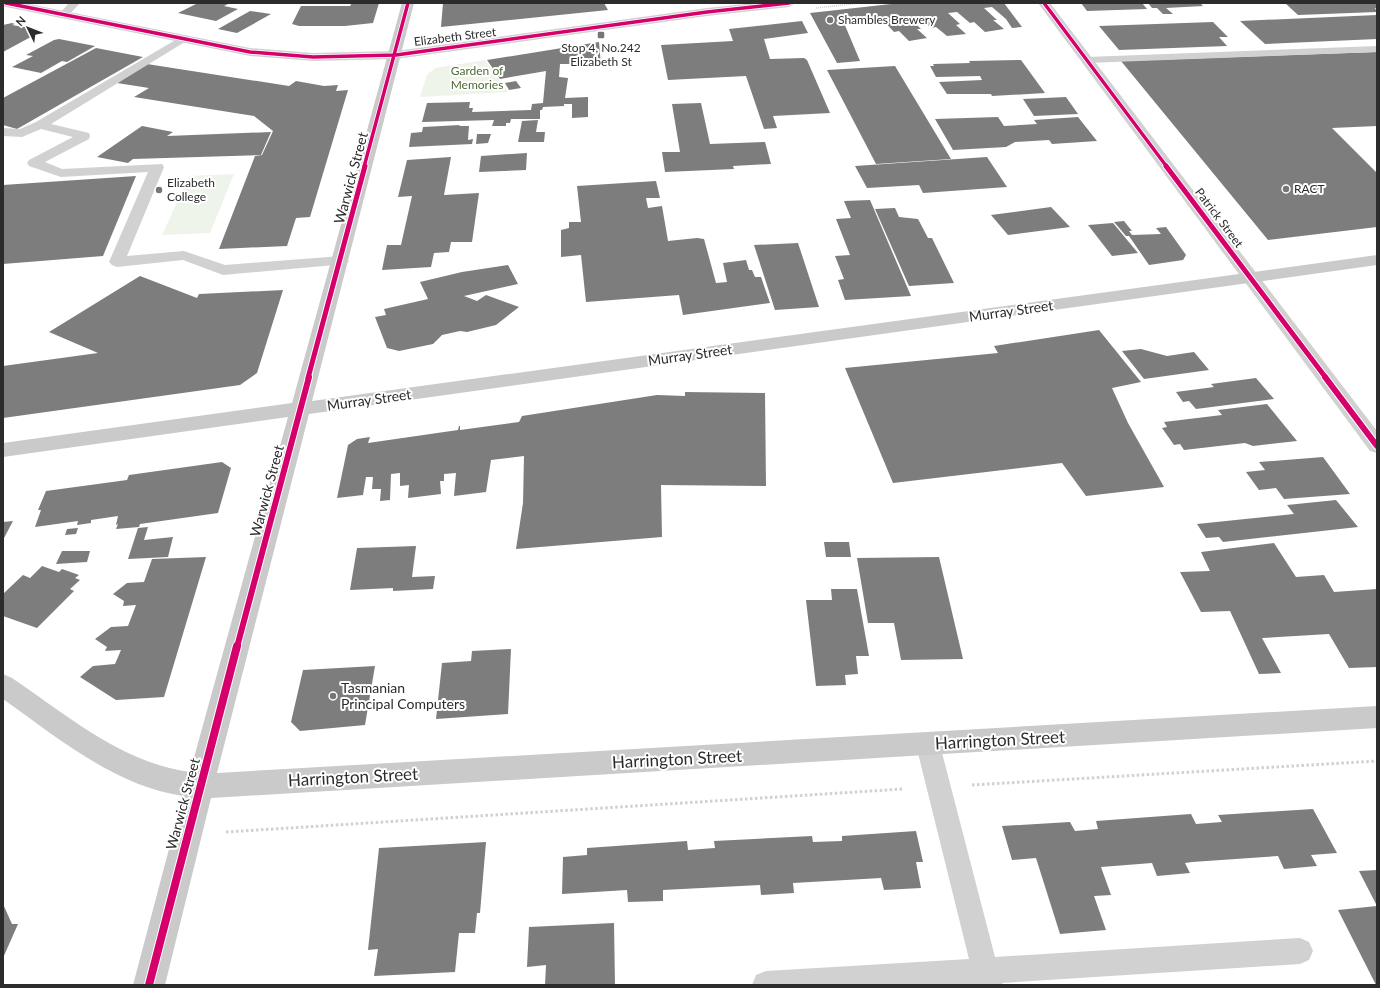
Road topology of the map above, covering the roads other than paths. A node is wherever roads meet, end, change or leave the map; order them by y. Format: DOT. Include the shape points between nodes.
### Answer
graph roads {
  1 [pos="6,3"];
  2 [pos="75,3"];
  3 [pos="408,3"];
  4 [pos="789,3"];
  5 [pos="1044,3"];
  6 [pos="64,14"];
  7 [pos="184,38"];
  8 [pos="1377,49"];
  9 [pos="396,55"];
  10 [pos="1087,60"];
  11 [pos="40,125"];
  12 [pos="3,132"];
  13 [pos="1377,260"];
  14 [pos="341,261"];
  15 [pos="1250,278"];
  16 [pos="301,409"];
  17 [pos="1377,446"];
  18 [pos="3,450"];
  19 [pos="3,685"];
  20 [pos="1377,717"];
  21 [pos="928,745"];
  22 [pos="200,786"];
  23 [pos="1300,951"];
  24 [pos="987,978"];
  25 [pos="149,985"];
  26 [pos="766,985"];
  1 -- 6 [label="street, Elizabeth Street"];
  2 -- 6 [label="lane"];
  3 -- 9 [label="main road, Warwick Street"];
  4 -- 9 [label="street, Elizabeth Street"];
  5 -- 10 [label="street, Patrick Street"];
  6 -- 7 [label="street, Elizabeth Street"];
  7 -- 9 [label="street, Elizabeth Street" via="250,52 313,57"];
  7 -- 11 [label="lane"];
  8 -- 10 [label="lane"];
  9 -- 14 [label="main road, Warwick Street"];
  10 -- 15 [label="street, Patrick Street"];
  11 -- 12 [label="lane" via="22,133"];
  11 -- 14 [label="lane" via="84,136 34,163 61,173 157,167 117,262 184,255 223,270"];
  13 -- 15 [label="main road, Murray Street"];
  14 -- 16 [label="main road, Warwick Street"];
  15 -- 16 [label="main road, Murray Street"];
  15 -- 17 [label="street, Patrick Street"];
  16 -- 18 [label="main road, Murray Street"];
  16 -- 22 [label="main road, Warwick Street"];
  19 -- 22 [label="main road, Harrington Street" via="97,750 144,774 171,782"];
  20 -- 21 [label="main road, Harrington Street"];
  21 -- 22 [label="main road, Harrington Street"];
  21 -- 24 [label="lane"];
  22 -- 25 [label="main road, Warwick Street"];
  23 -- 24 [label="lane"];
  24 -- 26 [label="lane"];
}
